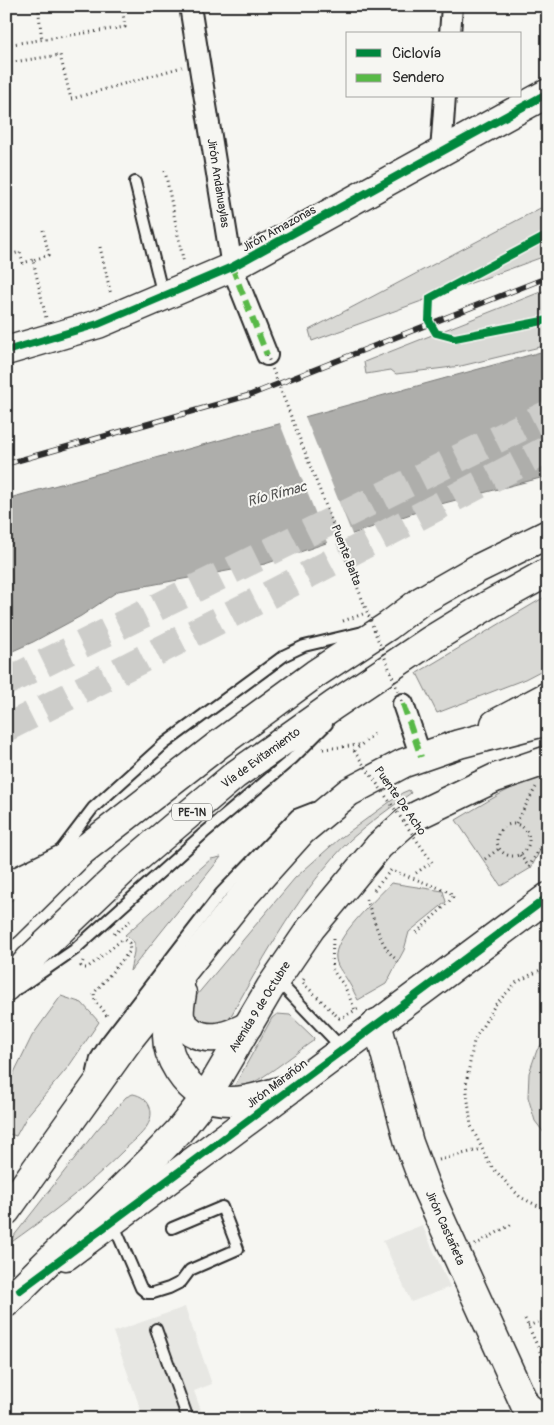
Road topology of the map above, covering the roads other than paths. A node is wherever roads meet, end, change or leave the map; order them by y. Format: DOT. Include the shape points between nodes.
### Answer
graph roads {
  1 [pos="190,6"];
  2 [pos="452,6"];
  3 [pos="450,32"];
  4 [pos="548,93"];
  5 [pos="445,98"];
  6 [pos="441,152"];
  7 [pos="135,182"];
  8 [pos="232,267"];
  9 [pos="163,296"];
  10 [pos="6,351"];
  11 [pos="267,355"];
  12 [pos="548,534"];
  13 [pos="548,572"];
  14 [pos="388,626"];
  15 [pos="369,682"];
  16 [pos="548,696"];
  17 [pos="403,704"];
  18 [pos="548,722"];
  19 [pos="459,744"];
  20 [pos="422,757"];
  21 [pos="543,772"];
  22 [pos="349,792"];
  23 [pos="82,851"];
  24 [pos="52,863"];
  25 [pos="6,887"];
  26 [pos="42,891"];
  27 [pos="548,897"];
  28 [pos="6,926"];
  29 [pos="186,969"];
  30 [pos="276,980"];
  31 [pos="6,987"];
  32 [pos="6,997"];
  33 [pos="365,1013"];
  34 [pos="248,1026"];
  35 [pos="343,1049"];
  36 [pos="290,1088"];
  37 [pos="206,1097"];
  38 [pos="88,1099"];
  39 [pos="6,1211"];
  40 [pos="112,1222"];
  41 [pos="172,1228"];
  42 [pos="11,1296"];
  43 [pos="156,1329"];
  44 [pos="188,1419"];
  45 [pos="542,1419"];
  1 -- 8 [label="street, Jirón Andahuaylas"];
  2 -- 3 [label="street"];
  4 -- 6 [label="main road, Jirón Amazonas"];
  5 -- 6 [label="street"];
  6 -- 8 [label="main road, Jirón Amazonas"];
  7 -- 9 [label="lane"];
  8 -- 9 [label="main road, Jirón Amazonas"];
  8 -- 11 [label="street, Jirón Andahuaylas"];
  9 -- 10 [label="main road, Jirón Amazonas" via="98,324"];
  12 -- 14 [label="main road, PE-1N" via="477,569"];
  13 -- 15 [label="main road, Vía de Evitamiento / PE-1N" via="431,640"];
  14 -- 23 [label="main road, PE-1N" via="315,674 218,745"];
  14 -- 24 [label="lane" via="304,646 285,655 164,744 93,808"];
  15 -- 31 [label="main road, Vía de Evitamiento / PE-1N" via="235,775 130,864 29,960"];
  15 -- 32 [label="lane" via="292,759 74,950"];
  16 -- 19 [label="main road"];
  17 -- 20 [label="street"];
  18 -- 19 [label="main road"];
  19 -- 20 [label="main road"];
  20 -- 22 [label="main road"];
  21 -- 30 [label="main road, Avenida 9 de Octubre" via="495,778 407,821 356,872 311,928"];
  22 -- 29 [label="main road" via="302,831 240,900"];
  22 -- 38 [label="lane" via="296,816 221,893 116,1027 96,1058"];
  23 -- 24 [label="main road"];
  23 -- 26 [label="main road, PE-1N"];
  24 -- 25 [label="main road"];
  24 -- 26 [label="lane"];
  26 -- 28 [label="main road, PE-1N"];
  27 -- 33 [label="main road, Jirón Marañón"];
  29 -- 34 [label="main road" via="180,1010 181,1021 190,1031 214,1038"];
  29 -- 37 [label="main road" via="169,1023 169,1050 179,1071"];
  29 -- 38 [label="main road" via="130,1038"];
  30 -- 34 [label="main road, Avenida 9 de Octubre"];
  30 -- 35 [label="lane"];
  33 -- 35 [label="main road, Jirón Marañón"];
  33 -- 45 [label="main road, Jirón Castañeta" via="409,1143 457,1256 525,1405"];
  34 -- 37 [label="main road, Avenida 9 de Octubre"];
  35 -- 36 [label="main road, Jirón Marañón"];
  36 -- 37 [label="main road" via="248,1100"];
  36 -- 40 [label="main road, Jirón Marañón"];
  37 -- 42 [label="main road, Avenida 9 de Octubre" via="152,1158"];
  38 -- 39 [label="main road"];
  40 -- 41 [label="lane" via="141,1288 147,1293 182,1282 190,1270 238,1248 222,1207"];
  40 -- 42 [label="main road, Jirón Marañón"];
  43 -- 44 [label="lane"];
}
